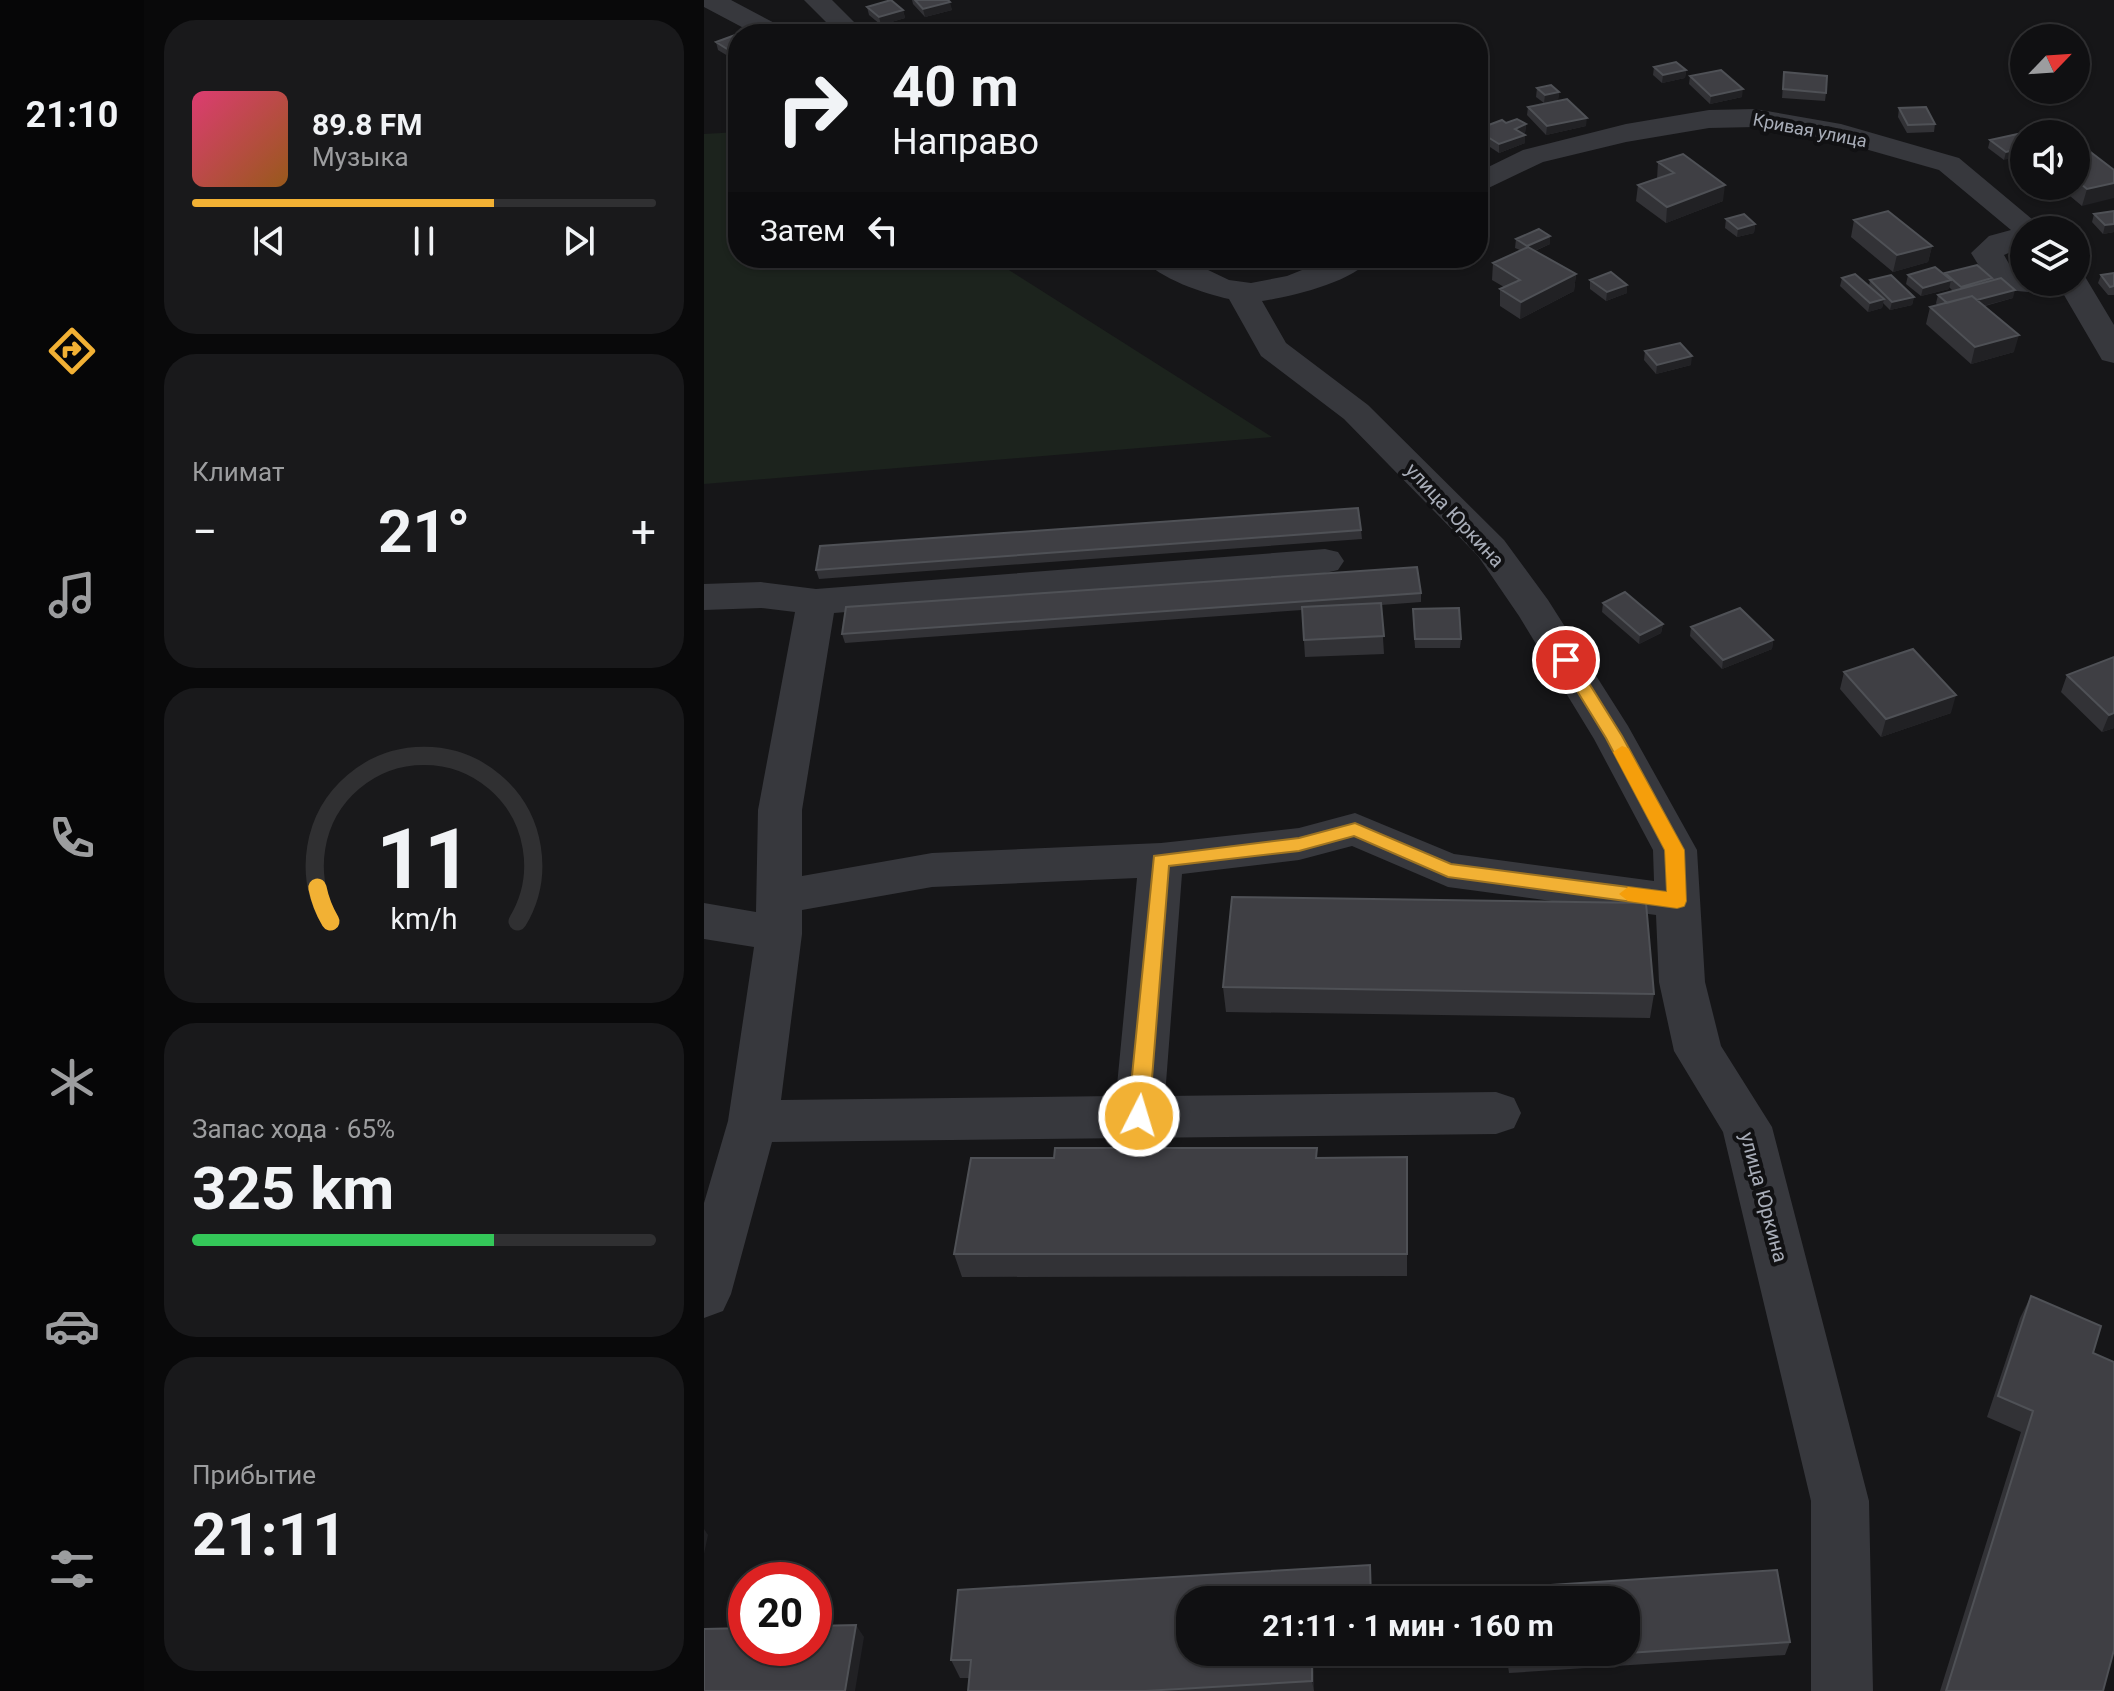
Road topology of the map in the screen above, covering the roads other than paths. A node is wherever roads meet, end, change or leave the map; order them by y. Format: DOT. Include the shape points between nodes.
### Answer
graph roads {
  1 [pos="711,0"];
  2 [pos="817,0"];
  3 [pos="756,24"];
  4 [pos="842,24"];
  5 [pos="1488,179"];
  6 [pos="2013,216"];
  7 [pos="2010,240"];
  8 [pos="1178,268"];
  9 [pos="1332,268"];
  10 [pos="2010,280"];
  11 [pos="1241,293"];
  12 [pos="2081,296"];
  13 [pos="2114,353"];
  14 [pos="1325,561"];
  15 [pos="704,597"];
  16 [pos="816,602"];
  17 [pos="1161,860"];
  18 [pos="1677,901"];
  19 [pos="779,916"];
  20 [pos="704,921"];
  21 [pos="1496,1113"];
  22 [pos="1139,1116"];
  23 [pos="753,1121"];
  24 [pos="704,1294"];
  25 [pos="1842,1691"];
  1 -- 3 [label="street"];
  2 -- 4 [label="street"];
  5 -- 6 [label="street, Кривая улица" via="1533,156 1626,133 1709,119 1755,118 1841,133 1949,164"];
  7 -- 10 [label="street" via="1987,253 2000,275"];
  8 -- 11 [label="street"];
  9 -- 11 [label="street" via="1292,286"];
  11 -- 18 [label="street, улица Юркина" via="1273,349 1356,412 1491,548 1613,736 1675,850"];
  12 -- 13 [label="street"];
  14 -- 16 [label="street"];
  15 -- 16 [label="street" via="761,595"];
  16 -- 19 [label="street" via="780,810"];
  17 -- 18 [label="street" via="1299,844 1355,829 1448,870"];
  17 -- 19 [label="street" via="932,870"];
  17 -- 22 [label="street"];
  18 -- 25 [label="street, улица Юркина" via="1682,982 1698,1051 1747,1127 1840,1501"];
  19 -- 20 [label="street"];
  19 -- 23 [label="street"];
  21 -- 22 [label="street"];
  22 -- 23 [label="street"];
  23 -- 24 [label="street"];
}
